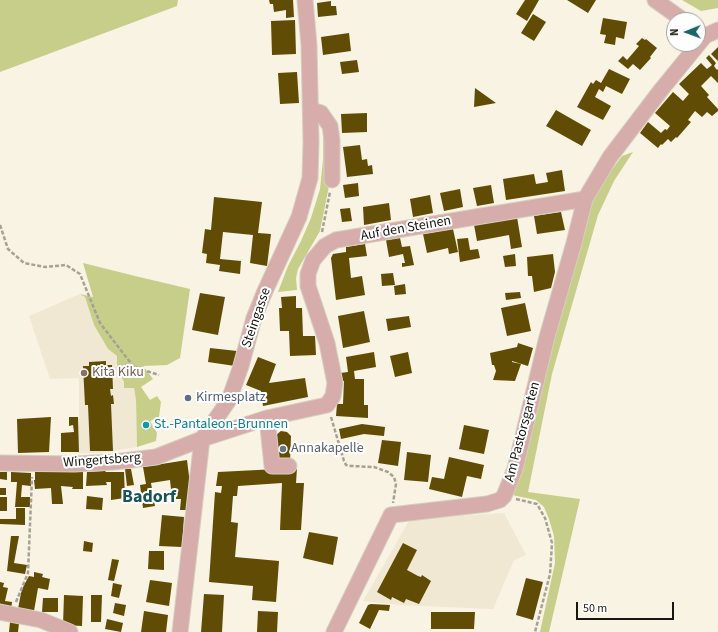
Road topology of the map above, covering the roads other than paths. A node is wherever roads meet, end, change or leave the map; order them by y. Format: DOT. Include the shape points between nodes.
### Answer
graph roads {
  1 [pos="305,0"];
  2 [pos="655,0"];
  3 [pos="672,12"];
  4 [pos="707,32"];
  5 [pos="311,110"];
  6 [pos="332,180"];
  7 [pos="585,199"];
  8 [pos="267,418"];
  9 [pos="202,439"];
  10 [pos="0,463"];
  11 [pos="289,466"];
  12 [pos="6,613"];
  13 [pos="70,632"];
  14 [pos="180,632"];
  15 [pos="334,632"];
  1 -- 5 [label="street, Steingasse"];
  2 -- 3 [label="street"];
  4 -- 7 [label="street" via="610,157"];
  5 -- 6 [label="street" via="321,113 330,126"];
  5 -- 9 [label="street, Steingasse" via="310,178 299,216 254,318 229,400"];
  7 -- 8 [label="street, Auf den Steinen" via="336,240 325,246 313,260 308,274 308,286 327,344 335,383 333,396 327,405"];
  7 -- 15 [label="street, Am Pastorsgarten" via="547,337 515,469 504,496 487,504 391,515"];
  8 -- 9 [label="street"];
  8 -- 11 [label="street" via="272,466"];
  9 -- 10 [label="street, Wingertsberg" via="156,457 114,462"];
  9 -- 14 [label="street, Steingasse"];
  12 -- 13 [label="street" via="40,620"];
}
